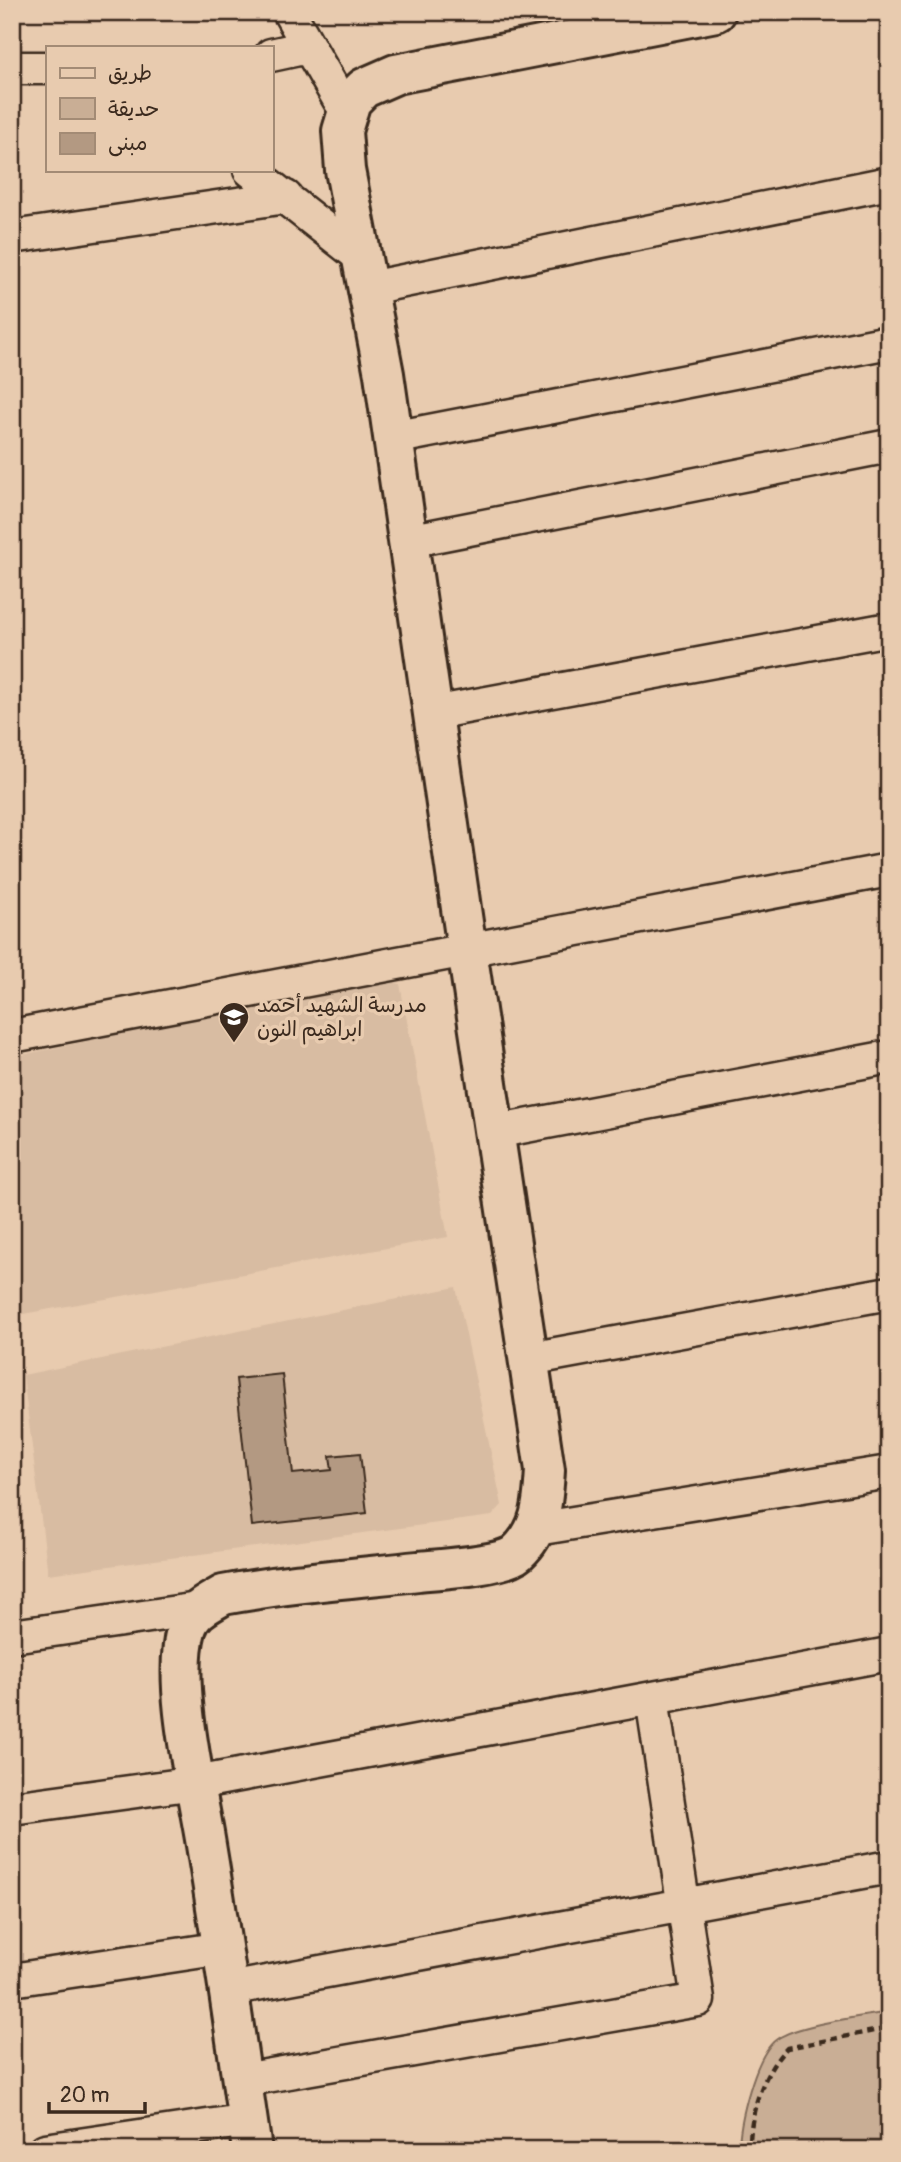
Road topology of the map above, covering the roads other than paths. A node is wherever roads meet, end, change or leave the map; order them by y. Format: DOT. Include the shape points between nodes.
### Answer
graph roads {
  1 [pos="289,12"];
  2 [pos="716,12"];
  3 [pos="308,47"];
  4 [pos="273,55"];
  5 [pos="14,68"];
  6 [pos="46,68"];
  7 [pos="46,79"];
  8 [pos="348,110"];
  9 [pos="253,172"];
  10 [pos="889,183"];
  11 [pos="286,197"];
  12 [pos="12,237"];
  13 [pos="366,274"];
  14 [pos="889,342"];
  15 [pos="393,439"];
  16 [pos="889,446"];
  17 [pos="408,541"];
  18 [pos="889,629"];
  19 [pos="433,713"];
  20 [pos="889,870"];
  21 [pos="467,950"];
  22 [pos="12,1036"];
  23 [pos="889,1057"];
  24 [pos="494,1132"];
  25 [pos="889,1293"];
  26 [pos="529,1359"];
  27 [pos="889,1472"];
  28 [pos="536,1529"];
  29 [pos="198,1609"];
  30 [pos="12,1636"];
  31 [pos="889,1654"];
  32 [pos="652,1698"];
  33 [pos="196,1783"];
  34 [pos="12,1808"];
  35 [pos="889,1867"];
  36 [pos="682,1905"];
  37 [pos="223,1948"];
  38 [pos="12,1980"];
  39 [pos="229,1989"];
  40 [pos="243,2080"];
  41 [pos="250,2135"];
  42 [pos="45,2150"];
  1 -- 3 [label="street"];
  2 -- 8 [label="street" via="396,74 364,88"];
  3 -- 4 [label="street"];
  3 -- 8 [label="street"];
  5 -- 6 [label="street"];
  5 -- 7 [label="street"];
  8 -- 13 [label="street" via="342,131 345,170"];
  9 -- 11 [label="street"];
  10 -- 13 [label="street"];
  11 -- 12 [label="street"];
  11 -- 13 [label="street"];
  13 -- 15 [label="street"];
  14 -- 15 [label="street"];
  15 -- 17 [label="street"];
  16 -- 17 [label="street"];
  17 -- 19 [label="street"];
  18 -- 19 [label="street"];
  19 -- 21 [label="street"];
  20 -- 21 [label="street"];
  21 -- 22 [label="street"];
  21 -- 24 [label="street"];
  23 -- 24 [label="street"];
  24 -- 26 [label="street"];
  25 -- 26 [label="street"];
  26 -- 28 [label="street" via="545,1470"];
  27 -- 28 [label="street"];
  28 -- 29 [label="street" via="514,1556 250,1590 223,1595"];
  29 -- 30 [label="street"];
  29 -- 33 [label="street" via="187,1627 181,1659"];
  31 -- 32 [label="street"];
  32 -- 33 [label="street"];
  32 -- 36 [label="street"];
  33 -- 34 [label="street"];
  33 -- 37 [label="street"];
  35 -- 36 [label="street"];
  36 -- 39 [label="street"];
  36 -- 40 [label="street" via="698,2000"];
  37 -- 38 [label="street"];
  37 -- 39 [label="street"];
  39 -- 40 [label="street"];
  40 -- 41 [label="street"];
  41 -- 42 [label="street"];
}
